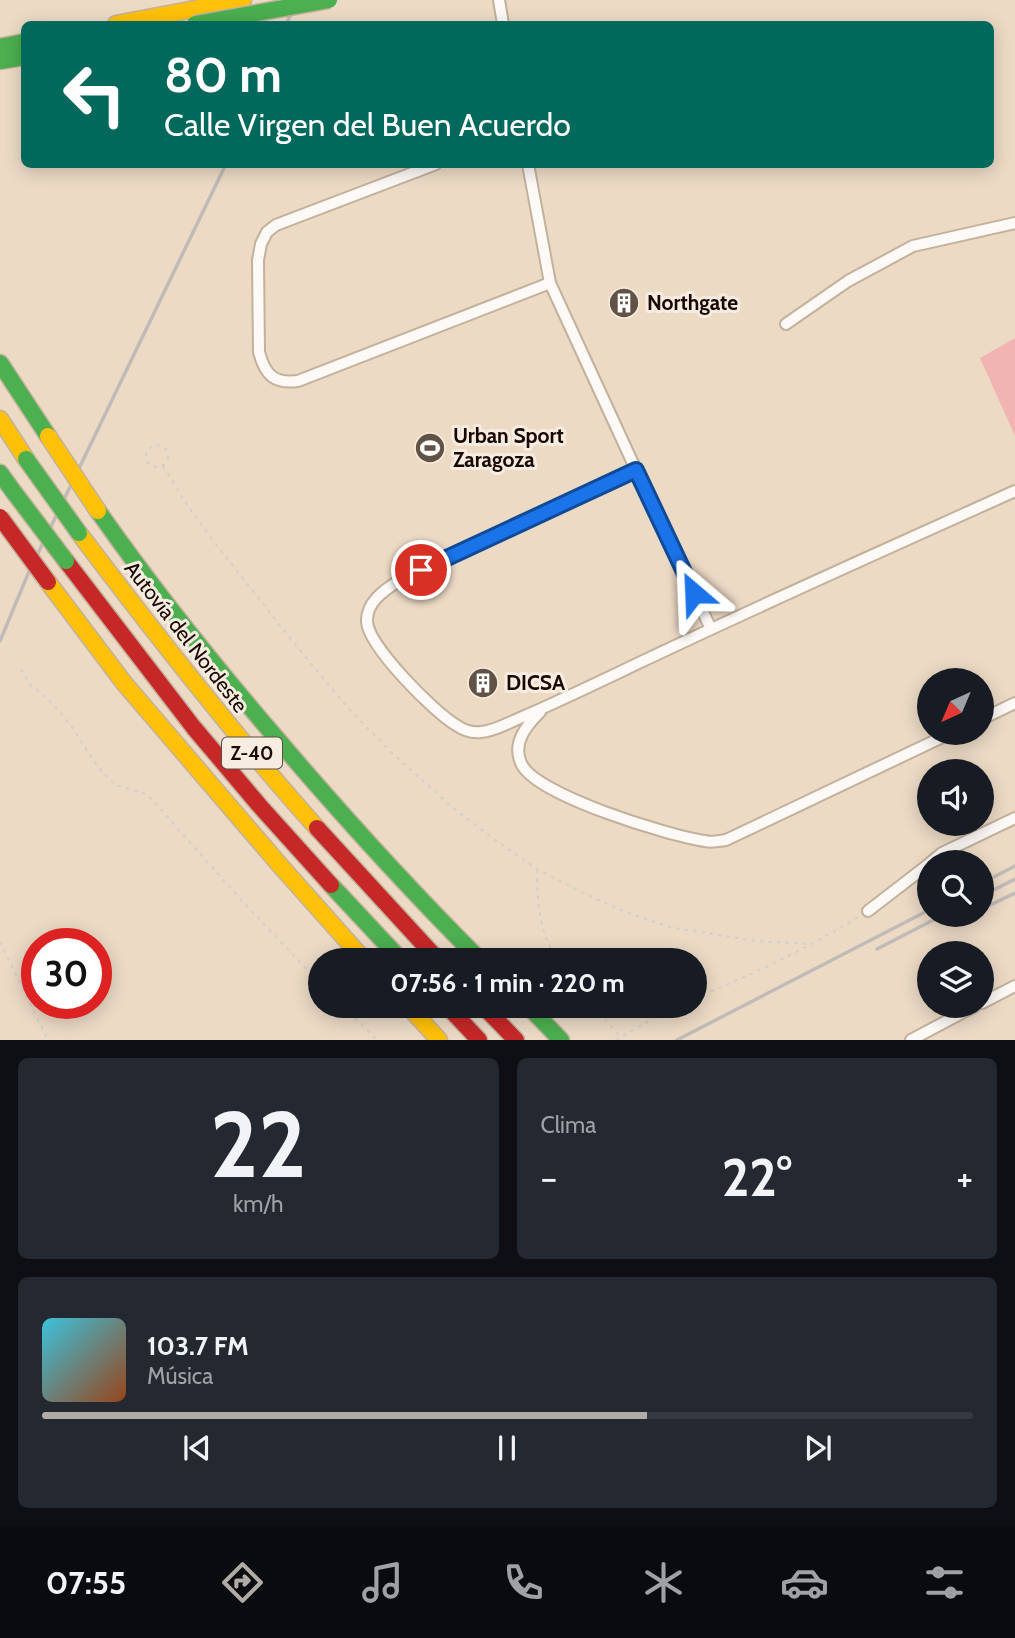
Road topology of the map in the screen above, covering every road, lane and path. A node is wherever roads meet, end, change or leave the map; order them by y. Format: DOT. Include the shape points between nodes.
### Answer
graph roads {
  1 [pos="243,0"];
  2 [pos="329,0"];
  3 [pos="499,0"];
  4 [pos="132,21"];
  5 [pos="212,21"];
  6 [pos="502,21"];
  7 [pos="21,43"];
  8 [pos="0,47"];
  9 [pos="21,58"];
  10 [pos="0,61"];
  11 [pos="426,168"];
  12 [pos="529,168"];
  13 [pos="1015,223"];
  14 [pos="550,283"];
  15 [pos="786,324"];
  16 [pos="0,363"];
  17 [pos="0,419"];
  18 [pos="163,466"];
  19 [pos="636,470"];
  20 [pos="0,473"];
  21 [pos="1015,491"];
  22 [pos="0,517"];
  23 [pos="711,629"];
  24 [pos="21,669"];
  25 [pos="1015,703"];
  26 [pos="545,707"];
  27 [pos="994,713"];
  28 [pos="924,746"];
  29 [pos="1015,818"];
  30 [pos="948,850"];
  31 [pos="537,869"];
  32 [pos="917,873"];
  33 [pos="868,911"];
  34 [pos="0,942"];
  35 [pos="812,944"];
  36 [pos="353,948"];
  37 [pos="390,948"];
  38 [pos="427,948"];
  39 [pos="468,948"];
  40 [pos="552,948"];
  41 [pos="308,971"];
  42 [pos="1015,986"];
  43 [pos="707,993"];
  44 [pos="994,997"];
  45 [pos="355,1018"];
  46 [pos="419,1018"];
  47 [pos="458,1018"];
  48 [pos="495,1018"];
  49 [pos="540,1018"];
  50 [pos="604,1018"];
  51 [pos="653,1018"];
  52 [pos="952,1018"];
  53 [pos="620,1037"];
  54 [pos="47,1040"];
  55 [pos="377,1040"];
  56 [pos="439,1040"];
  57 [pos="479,1040"];
  58 [pos="516,1040"];
  59 [pos="561,1040"];
  60 [pos="615,1040"];
  61 [pos="911,1040"];
  1 -- 4 [label="main road"];
  2 -- 5 [label="main road, bridge"];
  3 -- 6 [label="street"];
  7 -- 8 [label="main road"];
  9 -- 10 [label="main road"];
  11 -- 14 [label="street" via="267,232 258,260 259,352 269,374 286,383 298,381"];
  12 -- 14 [label="street"];
  13 -- 15 [label="street" via="913,246 848,281"];
  14 -- 19 [label="street"];
  16 -- 39 [label="main road, bridge" via="126,552 225,677 389,866"];
  17 -- 38 [label="main road, Autovía del Nordeste / Z-40, bridge" via="153,633 275,782"];
  18 -- 18 [label="path" via="166,450 150,447 145,453 148,464"];
  18 -- 31 [label="path" via="220,550 349,709 452,807"];
  19 -- 23 [label="street"];
  19 -- 26 [label="street" via="397,582 374,600 369,611 369,631 399,673 457,726 479,733"];
  20 -- 37 [label="main road, Z-40, bridge" via="212,750"];
  21 -- 23 [label="street"];
  22 -- 36 [label="main road, bridge" via="124,683"];
  23 -- 26 [label="street"];
  24 -- 41 [label="path" via="69,723 107,777 115,785 147,794"];
  25 -- 27 [label="street"];
  26 -- 28 [label="street" via="525,729 518,747 521,764 531,777 559,793 645,826 706,842 726,840"];
  29 -- 30 [label="street"];
  31 -- 35 [label="path" via="623,911 669,927 756,942"];
  31 -- 40 [label="path" via="537,901"];
  32 -- 33 [label="street"];
  33 -- 35 [label="path"];
  34 -- 54 [label="path"];
  35 -- 43 [label="path"];
  42 -- 44 [label="street"];
  45 -- 55 [label="path"];
  46 -- 56 [label="main road"];
  47 -- 57 [label="main road"];
  48 -- 58 [label="main road"];
  49 -- 59 [label="main road"];
  50 -- 53 [label="path"];
  51 -- 53 [label="path"];
  52 -- 61 [label="street"];
  53 -- 60 [label="path"];
}
